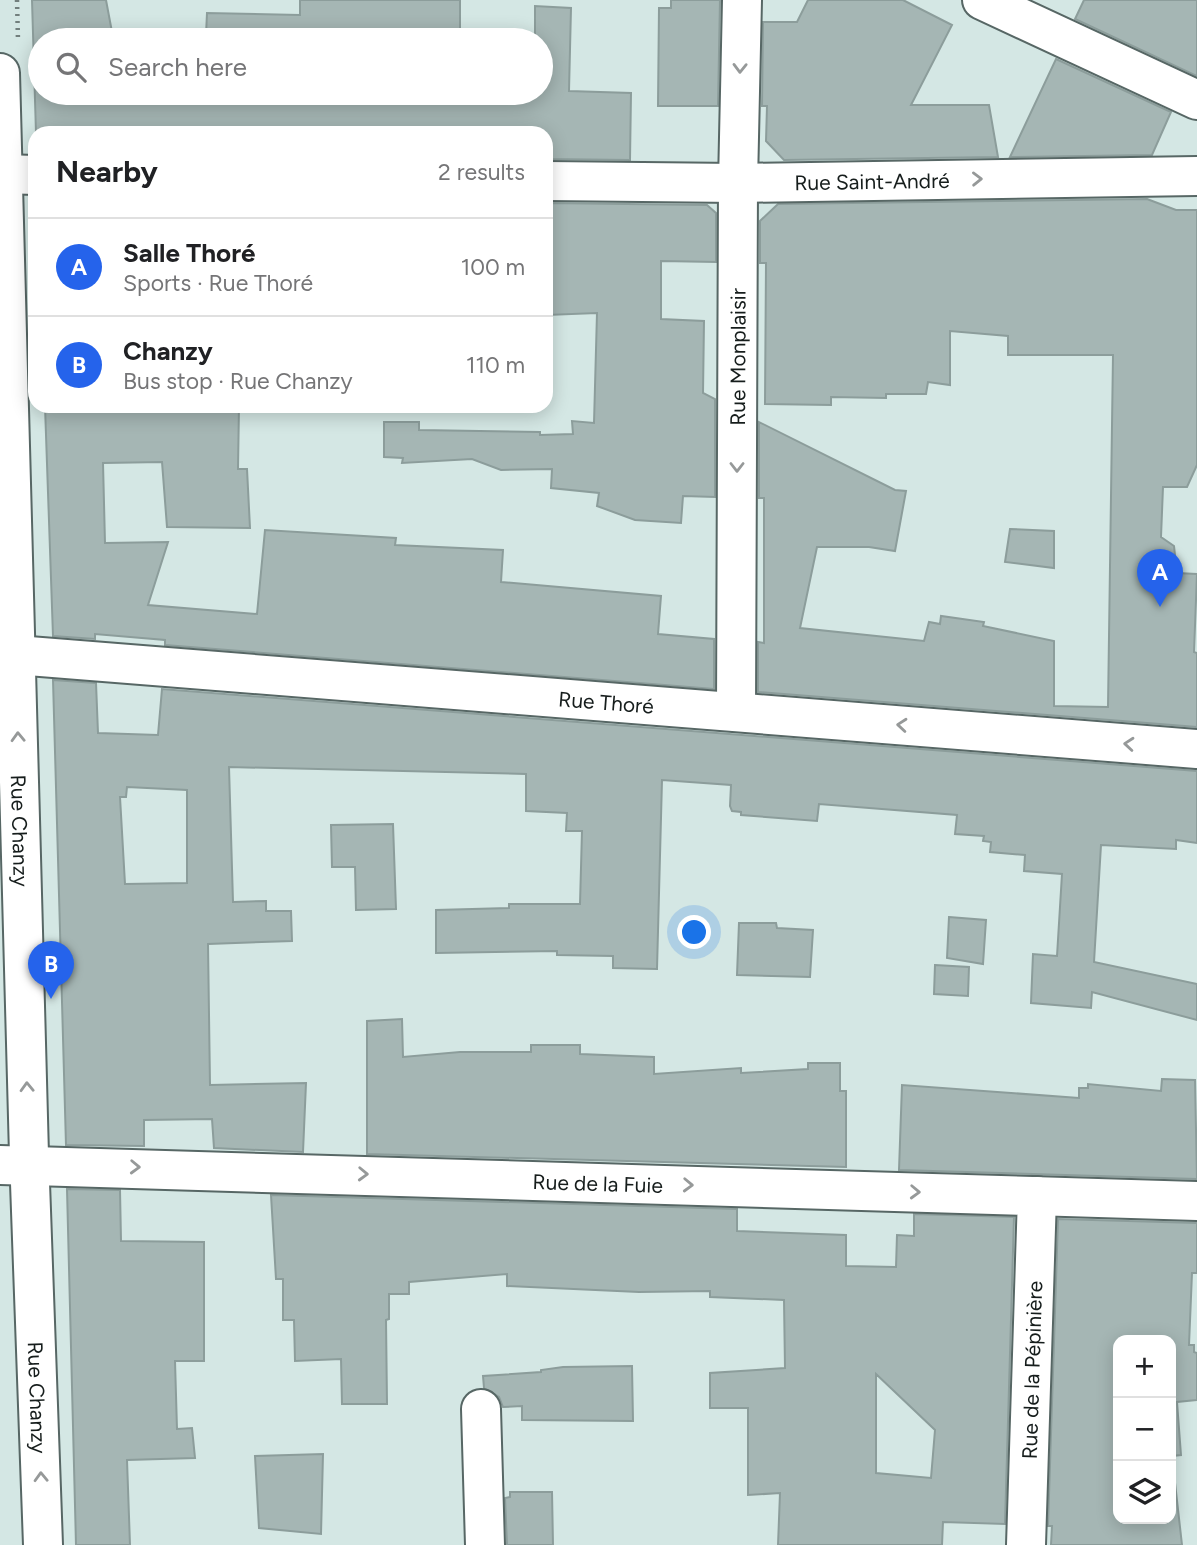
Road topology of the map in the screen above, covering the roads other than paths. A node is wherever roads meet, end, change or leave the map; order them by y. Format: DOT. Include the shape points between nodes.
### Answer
graph roads {
  1 [pos="742,0"];
  2 [pos="982,0"];
  3 [pos="0,72"];
  4 [pos="1197,100"];
  5 [pos="19,175"];
  6 [pos="1197,176"];
  7 [pos="553,181"];
  8 [pos="738,183"];
  9 [pos="5,466"];
  10 [pos="16,655"];
  11 [pos="736,712"];
  12 [pos="1197,749"];
  13 [pos="15,1165"];
  14 [pos="1037,1196"];
  15 [pos="1197,1201"];
  16 [pos="481,1409"];
  17 [pos="43,1545"];
  18 [pos="485,1545"];
  19 [pos="1026,1545"];
  1 -- 8 [label="street, Rue Monplaisir, one-way"];
  2 -- 4 [label="street"];
  3 -- 5 [label="street, Rue Chanzy"];
  5 -- 9 [label="street, Rue Chanzy"];
  8 -- 6 [label="street, Rue Saint-André, one-way"];
  7 -- 8 [label="street, Rue Saint-André"];
  8 -- 11 [label="street, Rue Monplaisir, one-way"];
  9 -- 10 [label="street, Rue Chanzy"];
  10 -- 11 [label="street, Rue Thoré"];
  13 -- 10 [label="street, Rue Chanzy, one-way"];
  12 -- 11 [label="street, Rue Thoré, one-way"];
  13 -- 14 [label="street, Rue de la Fuie, one-way"];
  17 -- 13 [label="street, Rue Chanzy, one-way"];
  14 -- 15 [label="street, Rue de la Fuie"];
  14 -- 19 [label="street, Rue de la Pépinière"];
  16 -- 18 [label="street"];
}
